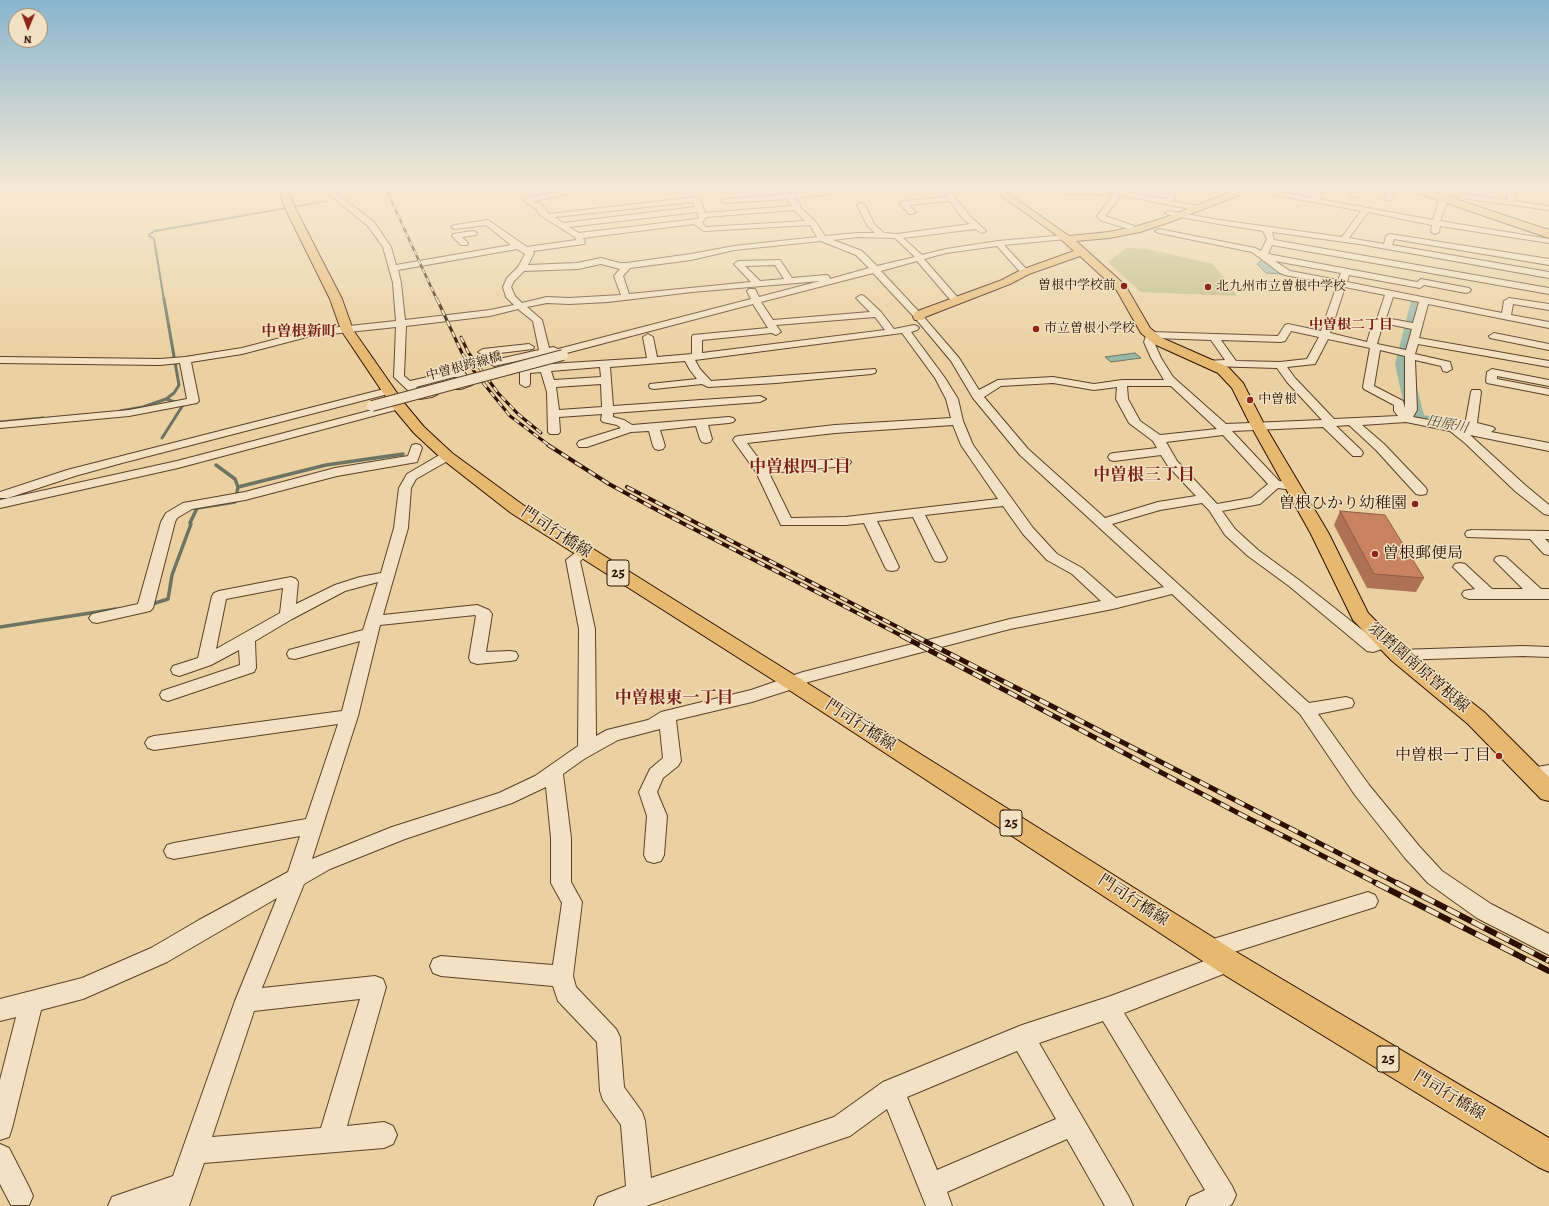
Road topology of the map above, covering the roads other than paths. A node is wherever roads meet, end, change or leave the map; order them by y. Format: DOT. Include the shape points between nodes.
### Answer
graph roads {
  1 [pos="308,243"];
  2 [pos="385,243"];
  3 [pos="516,243"];
  4 [pos="568,243"];
  5 [pos="781,243"];
  6 [pos="834,243"];
  7 [pos="905,243"];
  8 [pos="1007,243"];
  9 [pos="1073,243"];
  10 [pos="1221,243"];
  11 [pos="1269,243"];
  12 [pos="1277,243"];
  13 [pos="1358,243"];
  14 [pos="1366,243"];
  15 [pos="1389,243"];
  16 [pos="1434,243"];
  17 [pos="1436,243"];
  18 [pos="999,244"];
  19 [pos="1388,247"];
  20 [pos="522,248"];
  21 [pos="1310,249"];
  22 [pos="720,251"];
  23 [pos="1082,252"];
  24 [pos="596,253"];
  25 [pos="1430,254"];
  26 [pos="1263,256"];
  27 [pos="1353,256"];
  28 [pos="921,259"];
  29 [pos="601,261"];
  30 [pos="1549,262"];
  31 [pos="738,264"];
  32 [pos="1307,264"];
  33 [pos="627,266"];
  34 [pos="392,268"];
  35 [pos="522,268"];
  36 [pos="1425,269"];
  37 [pos="876,271"];
  38 [pos="1346,271"];
  39 [pos="1025,272"];
  40 [pos="1549,275"];
  41 [pos="826,278"];
  42 [pos="789,280"];
  43 [pos="753,283"];
  44 [pos="1341,283"];
  45 [pos="1421,284"];
  46 [pos="1466,290"];
  47 [pos="1549,291"];
  48 [pos="1390,293"];
  49 [pos="626,297"];
  50 [pos="862,298"];
  51 [pos="1420,299"];
  52 [pos="757,302"];
  53 [pos="956,302"];
  54 [pos="520,307"];
  55 [pos="1549,308"];
  56 [pos="725,310"];
  57 [pos="878,314"];
  58 [pos="1506,316"];
  59 [pos="816,319"];
  60 [pos="1381,320"];
  61 [pos="922,322"];
  62 [pos="401,324"];
  63 [pos="1547,325"];
  64 [pos="772,326"];
  65 [pos="1416,327"];
  66 [pos="347,330"];
  67 [pos="905,330"];
  68 [pos="892,331"];
  69 [pos="1325,334"];
  70 [pos="1151,335"];
  71 [pos="648,336"];
  72 [pos="1494,336"];
  73 [pos="1214,337"];
  74 [pos="828,340"];
  75 [pos="1413,340"];
  76 [pos="1373,345"];
  77 [pos="1548,345"];
  78 [pos="785,346"];
  79 [pos="543,349"];
  80 [pos="483,352"];
  81 [pos="1410,355"];
  82 [pos="693,357"];
  83 [pos="0,360"];
  84 [pos="183,360"];
  85 [pos="653,361"];
  86 [pos="494,364"];
  87 [pos="605,364"];
  88 [pos="1209,364"];
  89 [pos="1233,364"];
  90 [pos="1549,364"];
  91 [pos="1280,365"];
  92 [pos="545,366"];
  93 [pos="1446,369"];
  94 [pos="871,370"];
  95 [pos="606,380"];
  96 [pos="705,381"];
  97 [pos="1174,382"];
  98 [pos="1549,382"];
  99 [pos="1122,383"];
  100 [pos="525,384"];
  101 [pos="550,384"];
  102 [pos="409,385"];
  103 [pos="654,386"];
  104 [pos="388,391"];
  105 [pos="1476,392"];
  106 [pos="1549,392"];
  107 [pos="978,396"];
  108 [pos="760,399"];
  109 [pos="720,403"];
  110 [pos="370,404"];
  111 [pos="399,406"];
  112 [pos="608,410"];
  113 [pos="553,414"];
  114 [pos="1406,419"];
  115 [pos="729,420"];
  116 [pos="957,421"];
  117 [pos="1352,422"];
  118 [pos="701,423"];
  119 [pos="1329,423"];
  120 [pos="0,425"];
  121 [pos="1258,426"];
  122 [pos="654,428"];
  123 [pos="630,429"];
  124 [pos="1472,429"];
  125 [pos="1224,430"];
  126 [pos="1454,430"];
  127 [pos="554,432"];
  128 [pos="706,439"];
  129 [pos="1158,439"];
  130 [pos="739,440"];
  131 [pos="1549,441"];
  132 [pos="583,444"];
  133 [pos="659,446"];
  134 [pos="1549,447"];
  135 [pos="1165,451"];
  136 [pos="1357,453"];
  137 [pos="447,456"];
  138 [pos="1114,457"];
  139 [pos="413,461"];
  140 [pos="845,462"];
  141 [pos="761,470"];
  142 [pos="1275,484"];
  143 [pos="1293,486"];
  144 [pos="1421,491"];
  145 [pos="0,497"];
  146 [pos="1007,502"];
  147 [pos="1210,503"];
  148 [pos="0,504"];
  149 [pos="1549,511"];
  150 [pos="917,512"];
  151 [pos="870,518"];
  152 [pos="1103,523"];
  153 [pos="1472,534"];
  154 [pos="1533,534"];
  155 [pos="1549,535"];
  156 [pos="1549,551"];
  157 [pos="585,552"];
  158 [pos="940,558"];
  159 [pos="1502,560"];
  160 [pos="892,567"];
  161 [pos="1460,567"];
  162 [pos="388,576"];
  163 [pos="1175,589"];
  164 [pos="1469,594"];
  165 [pos="1488,594"];
  166 [pos="1543,594"];
  167 [pos="1113,604"];
  168 [pos="287,615"];
  169 [pos="97,618"];
  170 [pos="372,627"];
  171 [pos="246,639"];
  172 [pos="1392,648"];
  173 [pos="1549,652"];
  174 [pos="295,654"];
  175 [pos="510,656"];
  176 [pos="205,661"];
  177 [pos="179,670"];
  178 [pos="793,683"];
  179 [pos="168,695"];
  180 [pos="1346,703"];
  181 [pos="1306,710"];
  182 [pos="349,716"];
  183 [pos="667,716"];
  184 [pos="154,743"];
  185 [pos="587,749"];
  186 [pos="554,771"];
  187 [pos="1540,773"];
  188 [pos="1549,792"];
  189 [pos="314,825"];
  190 [pos="174,851"];
  191 [pos="654,855"];
  192 [pos="296,878"];
  193 [pos="1368,901"];
  194 [pos="1549,945"];
  195 [pos="1218,956"];
  196 [pos="440,966"];
  197 [pos="562,976"];
  198 [pos="246,1001"];
  199 [pos="31,1003"];
  200 [pos="1108,1008"];
  201 [pos="0,1010"];
  202 [pos="1022,1037"];
  203 [pos="892,1091"];
  204 [pos="1073,1124"];
  205 [pos="0,1128"];
  206 [pos="384,1135"];
  207 [pos="330,1140"];
  208 [pos="195,1151"];
  209 [pos="0,1156"];
  210 [pos="1549,1156"];
  211 [pos="640,1195"];
  212 [pos="20,1196"];
  213 [pos="179,1196"];
  214 [pos="935,1196"];
  215 [pos="121,1206"];
  216 [pos="607,1206"];
  217 [pos="1120,1206"];
  218 [pos="1199,1206"];
  1 -- 66 [label="main road, 門司行橋線 / 25" via="336,299"];
  2 -- 34 [label="street"];
  3 -- 20 [label="street"];
  4 -- 20 [label="street"];
  5 -- 22 [label="street"];
  6 -- 37 [label="street" via="859,253"];
  7 -- 28 [label="street"];
  8 -- 18 [label="street"];
  9 -- 23 [label="main road, 須磨園南原曽根線"];
  10 -- 26 [label="street" via="1255,250"];
  11 -- 26 [label="street"];
  12 -- 21 [label="street"];
  13 -- 27 [label="street"];
  14 -- 19 [label="street"];
  15 -- 19 [label="street"];
  16 -- 25 [label="street"];
  17 -- 30 [label="street"];
  18 -- 28 [label="street"];
  18 -- 39 [label="street"];
  19 -- 25 [label="street"];
  20 -- 34 [label="street"];
  20 -- 35 [label="street" via="530,253"];
  21 -- 27 [label="street"];
  21 -- 32 [label="street"];
  22 -- 31 [label="street"];
  22 -- 33 [label="street" via="691,258"];
  23 -- 39 [label="main road"];
  23 -- 70 [label="main road, 須磨園南原曽根線" via="1121,287 1145,330"];
  24 -- 29 [label="street" via="602,253"];
  25 -- 36 [label="street"];
  25 -- 40 [label="street"];
  26 -- 32 [label="street"];
  26 -- 44 [label="street" via="1288,273"];
  27 -- 36 [label="street"];
  27 -- 38 [label="street"];
  28 -- 37 [label="street"];
  28 -- 53 [label="street"];
  29 -- 33 [label="street"];
  29 -- 35 [label="street" via="578,266"];
  31 -- 42 [label="street" via="778,262"];
  31 -- 43 [label="street"];
  32 -- 38 [label="street"];
  33 -- 49 [label="street" via="618,276"];
  34 -- 62 [label="street" via="397,283"];
  35 -- 54 [label="street" via="507,287 511,297"];
  36 -- 45 [label="street"];
  36 -- 47 [label="street"];
  37 -- 52 [label="street"];
  37 -- 61 [label="street"];
  38 -- 44 [label="street"];
  38 -- 45 [label="street"];
  39 -- 53 [label="main road"];
  41 -- 42 [label="street"];
  42 -- 43 [label="street"];
  43 -- 49 [label="street"];
  43 -- 52 [label="street"];
  44 -- 48 [label="street"];
  44 -- 69 [label="street"];
  45 -- 46 [label="street"];
  45 -- 51 [label="street"];
  48 -- 51 [label="street"];
  48 -- 60 [label="street"];
  49 -- 54 [label="street" via="576,301 547,300"];
  50 -- 57 [label="street"];
  51 -- 58 [label="street"];
  51 -- 65 [label="street"];
  52 -- 56 [label="street"];
  52 -- 64 [label="street"];
  53 -- 61 [label="main road" via="919,315"];
  54 -- 62 [label="street"];
  54 -- 79 [label="street" via="537,320"];
  55 -- 58 [label="street" via="1509,301"];
  56 -- 71 [label="street" via="688,326"];
  56 -- 79 [label="street" via="705,310"];
  56 -- 110 [label="street, 中曽根跨線橋, bridge"];
  57 -- 59 [label="street"];
  57 -- 68 [label="street"];
  58 -- 63 [label="street"];
  59 -- 64 [label="street"];
  59 -- 74 [label="street"];
  60 -- 65 [label="street"];
  60 -- 76 [label="street" via="1378,322"];
  61 -- 67 [label="street"];
  61 -- 107 [label="street" via="955,360"];
  62 -- 66 [label="street"];
  62 -- 102 [label="street" via="399,377"];
  63 -- 77 [label="street"];
  64 -- 78 [label="street"];
  64 -- 82 [label="street" via="697,337"];
  65 -- 75 [label="street"];
  66 -- 84 [label="street" via="311,333 242,350"];
  66 -- 104 [label="main road, 門司行橋線 / 25"];
  67 -- 68 [label="street"];
  67 -- 116 [label="street" via="952,399"];
  68 -- 74 [label="street"];
  69 -- 73 [label="street" via="1288,327 1281,339"];
  69 -- 76 [label="street"];
  69 -- 91 [label="street" via="1311,362"];
  70 -- 73 [label="street"];
  70 -- 88 [label="main road, 須磨園南原曽根線" via="1158,341"];
  70 -- 97 [label="street" via="1149,342 1156,358 1169,379"];
  71 -- 85 [label="street"];
  71 -- 92 [label="street"];
  72 -- 77 [label="street"];
  73 -- 89 [label="street"];
  74 -- 78 [label="street"];
  75 -- 81 [label="street"];
  75 -- 90 [label="street"];
  76 -- 81 [label="street"];
  76 -- 114 [label="street" via="1375,348 1368,387 1399,403 1400,411"];
  78 -- 82 [label="street"];
  79 -- 80 [label="street"];
  79 -- 86 [label="street"];
  79 -- 92 [label="street"];
  81 -- 93 [label="street" via="1446,364"];
  81 -- 114 [label="street" via="1411,410"];
  82 -- 85 [label="street"];
  82 -- 96 [label="street" via="695,370"];
  83 -- 84 [label="street"];
  84 -- 120 [label="street" via="192,401 129,413"];
  85 -- 87 [label="street"];
  87 -- 92 [label="street"];
  87 -- 95 [label="street"];
  88 -- 89 [label="street"];
  88 -- 121 [label="main road, 須磨園南原曽根線" via="1222,370 1238,386"];
  89 -- 91 [label="street"];
  91 -- 119 [label="street"];
  92 -- 100 [label="street" via="525,371"];
  92 -- 101 [label="street"];
  94 -- 96 [label="street" via="776,380 708,384"];
  95 -- 101 [label="street"];
  95 -- 112 [label="street"];
  96 -- 103 [label="street"];
  97 -- 99 [label="street"];
  97 -- 125 [label="street"];
  98 -- 106 [label="street" via="1492,372 1491,381"];
  99 -- 107 [label="street" via="1094,387 1053,380 998,383"];
  99 -- 129 [label="street" via="1122,399 1135,423"];
  101 -- 113 [label="street"];
  104 -- 111 [label="main road, 門司行橋線 / 25"];
  104 -- 145 [label="street" via="275,422 118,460"];
  105 -- 124 [label="street"];
  107 -- 152 [label="street" via="1024,452"];
  108 -- 109 [label="street"];
  109 -- 112 [label="street"];
  109 -- 115 [label="street"];
  110 -- 145 [label="street"];
  110 -- 148 [label="street"];
  111 -- 137 [label="main road, 門司行橋線 / 25" via="419,430"];
  111 -- 148 [label="street" via="178,464"];
  112 -- 113 [label="street"];
  112 -- 123 [label="street" via="607,420 620,422"];
  113 -- 127 [label="street"];
  114 -- 117 [label="street"];
  114 -- 126 [label="street"];
  115 -- 118 [label="street"];
  115 -- 130 [label="street"];
  116 -- 130 [label="street" via="835,429"];
  116 -- 146 [label="street" via="967,445"];
  117 -- 119 [label="street"];
  117 -- 144 [label="street" via="1380,447"];
  118 -- 122 [label="street"];
  118 -- 128 [label="street"];
  119 -- 121 [label="street"];
  119 -- 136 [label="street"];
  121 -- 125 [label="street"];
  121 -- 143 [label="main road, 須磨園南原曽根線"];
  122 -- 123 [label="street"];
  122 -- 133 [label="street"];
  123 -- 132 [label="street"];
  124 -- 126 [label="street"];
  124 -- 131 [label="street"];
  124 -- 134 [label="street"];
  125 -- 129 [label="street"];
  125 -- 142 [label="street"];
  126 -- 149 [label="street" via="1469,440 1520,488"];
  129 -- 135 [label="street"];
  130 -- 141 [label="street"];
  135 -- 138 [label="street"];
  135 -- 147 [label="street" via="1172,463"];
  137 -- 139 [label="street" via="428,466"];
  137 -- 157 [label="main road, 門司行橋線 / 25" via="517,509"];
  139 -- 162 [label="street" via="405,488 401,528"];
  139 -- 169 [label="street" via="335,472 245,496 193,504 171,516 168,522 146,604"];
  140 -- 141 [label="street"];
  141 -- 151 [label="street" via="786,522"];
  142 -- 143 [label="street"];
  142 -- 147 [label="street" via="1255,501"];
  143 -- 172 [label="main road, 須磨園南原曽根線" via="1320,534 1360,616"];
  146 -- 150 [label="street"];
  146 -- 167 [label="street" via="1028,531 1052,557 1077,571"];
  147 -- 152 [label="street" via="1158,506"];
  147 -- 172 [label="street" via="1230,532 1253,553 1373,647"];
  150 -- 151 [label="street"];
  150 -- 158 [label="street"];
  151 -- 160 [label="street"];
  152 -- 163 [label="street"];
  153 -- 154 [label="street"];
  154 -- 155 [label="street"];
  154 -- 156 [label="street"];
  157 -- 178 [label="main road, 門司行橋線 / 25"];
  157 -- 185 [label="street" via="573,560 586,629"];
  159 -- 166 [label="street"];
  161 -- 165 [label="street"];
  162 -- 168 [label="street" via="340,588"];
  162 -- 170 [label="street"];
  163 -- 167 [label="street"];
  163 -- 181 [label="street"];
  164 -- 165 [label="street"];
  165 -- 166 [label="street"];
  167 -- 178 [label="street" via="1010,624 803,678"];
  168 -- 171 [label="street"];
  168 -- 176 [label="street" via="291,582 219,596"];
  170 -- 174 [label="street"];
  170 -- 175 [label="street" via="477,610 484,614 477,658"];
  170 -- 182 [label="street"];
  171 -- 176 [label="street"];
  171 -- 179 [label="street" via="248,668"];
  172 -- 173 [label="street"];
  172 -- 187 [label="main road, 須磨園南原曽根線"];
  176 -- 177 [label="street"];
  178 -- 183 [label="street" via="752,696"];
  178 -- 195 [label="main road, 門司行橋線 / 25"];
  180 -- 181 [label="street"];
  181 -- 194 [label="street" via="1362,790 1412,852 1435,876 1484,911"];
  182 -- 184 [label="street"];
  182 -- 189 [label="street"];
  183 -- 185 [label="street" via="653,725 613,735"];
  183 -- 191 [label="street" via="672,761 656,774 648,792 657,816"];
  185 -- 186 [label="street"];
  186 -- 192 [label="street" via="541,781 505,798 378,841 323,863"];
  186 -- 197 [label="street" via="561,838 561,884 572,902"];
  187 -- 188 [label="main road, 須磨園南原曽根線"];
  189 -- 190 [label="street"];
  189 -- 192 [label="street"];
  192 -- 198 [label="street"];
  192 -- 199 [label="street" via="159,955 83,988"];
  193 -- 195 [label="street"];
  195 -- 200 [label="street"];
  195 -- 210 [label="main road, 門司行橋線 / 25"];
  196 -- 197 [label="street"];
  197 -- 211 [label="street" via="566,993 608,1037 612,1092 634,1121"];
  198 -- 207 [label="street" via="375,987"];
  198 -- 208 [label="street"];
  199 -- 201 [label="street"];
  199 -- 205 [label="street"];
  200 -- 202 [label="street"];
  200 -- 218 [label="street" via="1223,1195"];
  202 -- 203 [label="street"];
  202 -- 204 [label="street"];
  203 -- 211 [label="street" via="841,1127"];
  203 -- 214 [label="street"];
  204 -- 214 [label="street"];
  204 -- 217 [label="street"];
  206 -- 207 [label="street"];
  207 -- 208 [label="street"];
  208 -- 213 [label="street"];
  209 -- 212 [label="street"];
  211 -- 216 [label="street"];
  213 -- 215 [label="street"];
}
